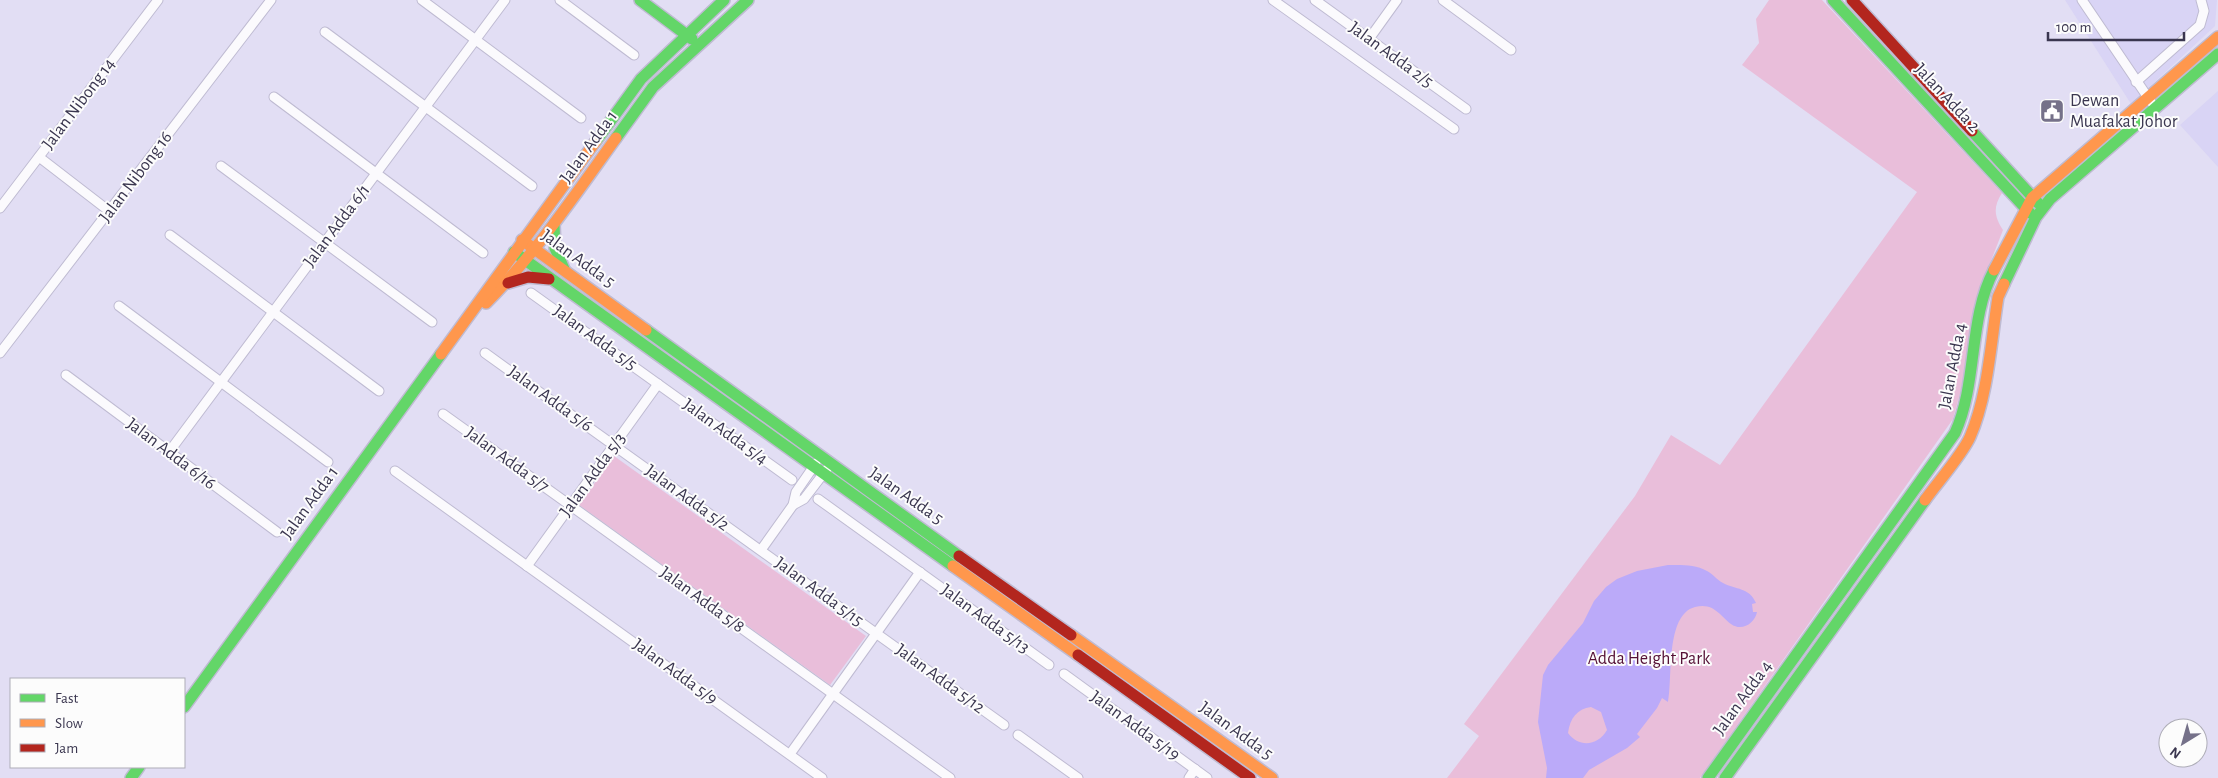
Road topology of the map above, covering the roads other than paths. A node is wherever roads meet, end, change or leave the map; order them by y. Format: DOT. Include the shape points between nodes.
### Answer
graph roads {
  1 [pos="158,0"];
  2 [pos="271,0"];
  3 [pos="422,0"];
  4 [pos="505,0"];
  5 [pos="560,0"];
  6 [pos="640,0"];
  7 [pos="724,0"];
  8 [pos="748,0"];
  9 [pos="1273,0"];
  10 [pos="1315,0"];
  11 [pos="1397,0"];
  12 [pos="1443,0"];
  13 [pos="1833,0"];
  14 [pos="1852,0"];
  15 [pos="2082,0"];
  16 [pos="2201,0"];
  17 [pos="324,32"];
  18 [pos="687,35"];
  19 [pos="2218,37"];
  20 [pos="1369,39"];
  21 [pos="476,40"];
  22 [pos="698,44"];
  23 [pos="1511,50"];
  24 [pos="2218,54"];
  25 [pos="634,55"];
  26 [pos="2136,82"];
  27 [pos="274,97"];
  28 [pos="2147,97"];
  29 [pos="426,107"];
  30 [pos="2155,108"];
  31 [pos="1466,109"];
  32 [pos="581,118"];
  33 [pos="1454,129"];
  34 [pos="39,158"];
  35 [pos="221,166"];
  36 [pos="2009,172"];
  37 [pos="376,173"];
  38 [pos="2053,180"];
  39 [pos="532,186"];
  40 [pos="2032,198"];
  41 [pos="2044,207"];
  42 [pos="0,208"];
  43 [pos="2025,209"];
  44 [pos="110,211"];
  45 [pos="2036,217"];
  46 [pos="554,224"];
  47 [pos="170,235"];
  48 [pos="522,240"];
  49 [pos="325,243"];
  50 [pos="534,249"];
  51 [pos="514,252"];
  52 [pos="484,253"];
  53 [pos="525,260"];
  54 [pos="566,272"];
  55 [pos="554,280"];
  56 [pos="505,284"];
  57 [pos="532,293"];
  58 [pos="119,306"];
  59 [pos="273,312"];
  60 [pos="432,322"];
  61 [pos="466,322"];
  62 [pos="0,353"];
  63 [pos="486,353"];
  64 [pos="66,375"];
  65 [pos="221,382"];
  66 [pos="658,384"];
  67 [pos="379,391"];
  68 [pos="443,414"];
  69 [pos="614,445"];
  70 [pos="169,452"];
  71 [pos="328,462"];
  72 [pos="817,462"];
  73 [pos="827,469"];
  74 [pos="396,472"];
  75 [pos="792,480"];
  76 [pos="818,499"];
  77 [pos="793,505"];
  78 [pos="570,506"];
  79 [pos="277,532"];
  80 [pos="761,550"];
  81 [pos="527,566"];
  82 [pos="920,572"];
  83 [pos="876,634"];
  84 [pos="1049,665"];
  85 [pos="1123,671"];
  86 [pos="1064,674"];
  87 [pos="1115,681"];
  88 [pos="833,694"];
  89 [pos="185,705"];
  90 [pos="1004,725"];
  91 [pos="1018,735"];
  92 [pos="790,754"];
  93 [pos="1195,769"];
  94 [pos="822,778"];
  95 [pos="950,778"];
  96 [pos="1078,778"];
  97 [pos="1189,778"];
  98 [pos="1207,778"];
  99 [pos="1250,778"];
  100 [pos="1272,778"];
  101 [pos="1708,778"];
  102 [pos="1725,778"];
  1 -- 34 [label="street, Jalan Nibong 14"];
  2 -- 44 [label="street, Jalan Nibong 16"];
  3 -- 21 [label="street"];
  4 -- 21 [label="street, Jalan Adda 6/1"];
  5 -- 25 [label="street"];
  6 -- 18 [label="street"];
  7 -- 18 [label="street, Jalan Adda 1"];
  8 -- 22 [label="street, Jalan Adda 1"];
  9 -- 33 [label="street"];
  10 -- 20 [label="street, Jalan Adda 2/5"];
  11 -- 20 [label="street"];
  12 -- 23 [label="street"];
  13 -- 43 [label="street, Jalan Adda 2"];
  14 -- 36 [label="street, Jalan Adda 2"];
  15 -- 26 [label="street"];
  16 -- 26 [label="street" via="2204,11 2200,25"];
  17 -- 29 [label="street"];
  18 -- 22 [label="street"];
  18 -- 48 [label="street, Jalan Adda 1" via="641,79"];
  19 -- 28 [label="street, Jalan Adda 4"];
  20 -- 31 [label="street, Jalan Adda 2/5"];
  21 -- 29 [label="street, Jalan Adda 6/1"];
  21 -- 32 [label="street"];
  22 -- 46 [label="street, Jalan Adda 1" via="653,87"];
  24 -- 30 [label="street, Jalan Adda 4"];
  26 -- 28 [label="street"];
  27 -- 37 [label="street"];
  28 -- 30 [label="street"];
  28 -- 38 [label="street, Jalan Adda 4"];
  29 -- 37 [label="street, Jalan Adda 6/1"];
  29 -- 39 [label="street"];
  30 -- 41 [label="street, Jalan Adda 4"];
  34 -- 42 [label="street, Jalan Nibong 14"];
  34 -- 44 [label="street"];
  35 -- 49 [label="street"];
  36 -- 38 [label="street" via="2032,188"];
  36 -- 40 [label="street, Jalan Adda 2"];
  37 -- 49 [label="street, Jalan Adda 6/1"];
  37 -- 52 [label="street"];
  38 -- 40 [label="street, Jalan Adda 4"];
  40 -- 41 [label="street, Jalan Adda 2"];
  40 -- 43 [label="street, Jalan Adda 4"];
  41 -- 45 [label="street, Jalan Adda 4"];
  43 -- 45 [label="street, Jalan Adda 2"];
  43 -- 101 [label="street, Jalan Adda 4" via="1990,277 1983,299 1963,415 1955,433"];
  44 -- 62 [label="street, Jalan Nibong 16"];
  45 -- 102 [label="street, Jalan Adda 4" via="1998,297 1982,396 1969,439"];
  46 -- 50 [label="street, Jalan Adda 1"];
  46 -- 54 [label="street" via="555,250"];
  47 -- 59 [label="street"];
  48 -- 50 [label="street, Jalan Adda 5"];
  48 -- 51 [label="street, Jalan Adda 1"];
  49 -- 59 [label="street, Jalan Adda 6/1"];
  49 -- 60 [label="street"];
  50 -- 53 [label="street, Jalan Adda 1"];
  50 -- 54 [label="street, Jalan Adda 5"];
  51 -- 53 [label="street, Jalan Adda 5"];
  51 -- 61 [label="street, Jalan Adda 1"];
  53 -- 55 [label="street, Jalan Adda 5"];
  53 -- 56 [label="street, Jalan Adda 1"];
  54 -- 72 [label="street, Jalan Adda 5"];
  55 -- 56 [label="street" via="520,277"];
  55 -- 72 [label="street, Jalan Adda 5"];
  56 -- 61 [label="street, Jalan Adda 1"];
  57 -- 66 [label="street, Jalan Adda 5/5"];
  58 -- 65 [label="street"];
  59 -- 65 [label="street, Jalan Adda 6/1"];
  59 -- 67 [label="street"];
  61 -- 89 [label="street, Jalan Adda 1"];
  63 -- 69 [label="street, Jalan Adda 5/6"];
  64 -- 70 [label="street, Jalan Adda 6/16"];
  65 -- 70 [label="street, Jalan Adda 6/1"];
  65 -- 71 [label="street"];
  66 -- 69 [label="street, Jalan Adda 5/3"];
  66 -- 75 [label="street, Jalan Adda 5/4"];
  68 -- 78 [label="street, Jalan Adda 5/7"];
  69 -- 78 [label="street, Jalan Adda 5/3"];
  69 -- 80 [label="street, Jalan Adda 5/2"];
  70 -- 79 [label="street, Jalan Adda 6/16"];
  72 -- 73 [label="street, Jalan Adda 5"];
  72 -- 77 [label="street" via="796,492"];
  73 -- 77 [label="street" via="804,499"];
  73 -- 85 [label="street, Jalan Adda 5"];
  73 -- 87 [label="street, Jalan Adda 5"];
  74 -- 81 [label="street"];
  76 -- 82 [label="street, Jalan Adda 5/13"];
  77 -- 80 [label="street"];
  78 -- 81 [label="street, Jalan Adda 5/3"];
  78 -- 88 [label="street, Jalan Adda 5/8"];
  80 -- 83 [label="street, Jalan Adda 5/15"];
  81 -- 92 [label="street, Jalan Adda 5/9"];
  82 -- 83 [label="street"];
  82 -- 84 [label="street, Jalan Adda 5/13"];
  83 -- 88 [label="street"];
  83 -- 90 [label="street, Jalan Adda 5/12"];
  85 -- 87 [label="street"];
  85 -- 100 [label="street, Jalan Adda 5"];
  86 -- 93 [label="street, Jalan Adda 5/19"];
  87 -- 99 [label="street, Jalan Adda 5"];
  88 -- 92 [label="street"];
  88 -- 95 [label="street, Jalan Adda 5/8"];
  91 -- 96 [label="street"];
  92 -- 94 [label="street, Jalan Adda 5/9"];
  93 -- 97 [label="street"];
  93 -- 98 [label="street, Jalan Adda 5/19"];
}
